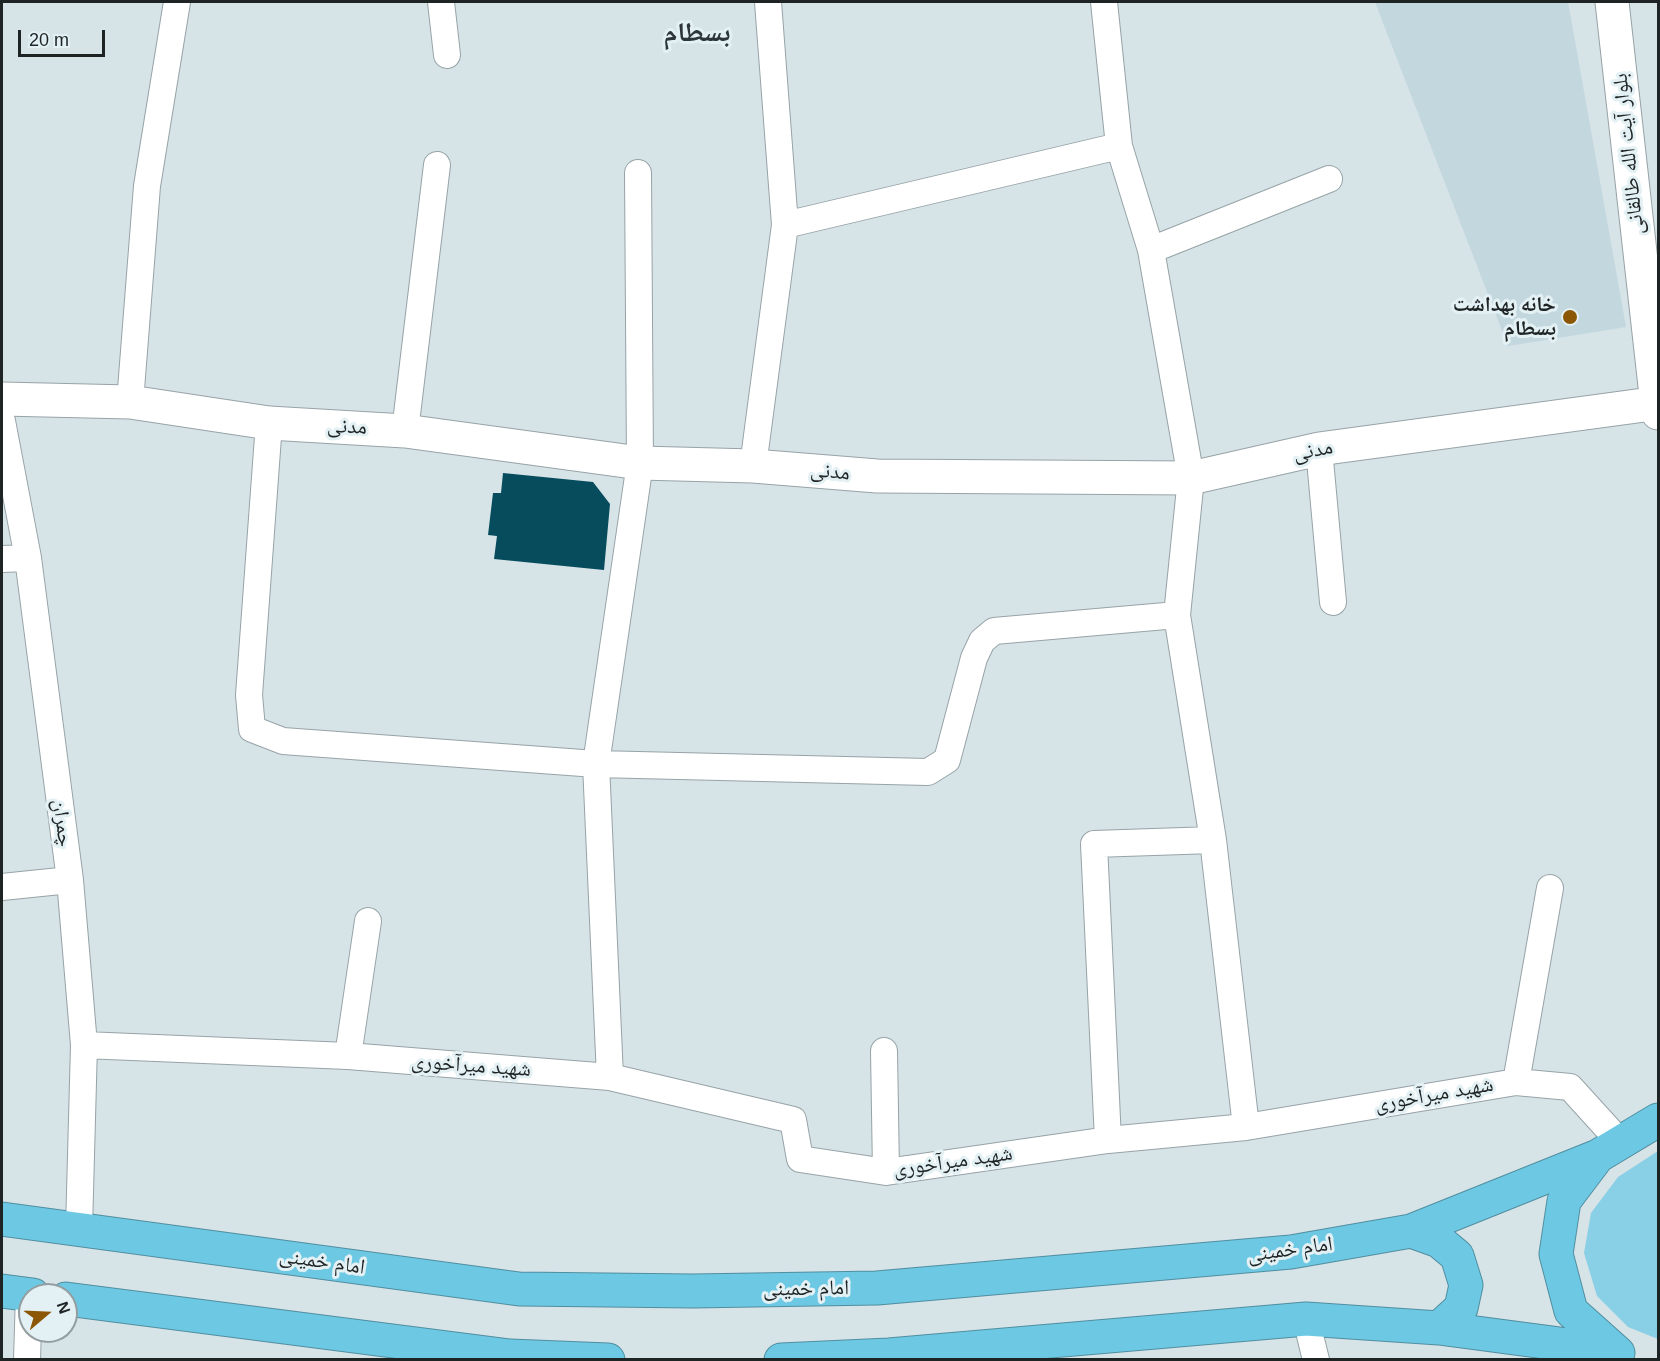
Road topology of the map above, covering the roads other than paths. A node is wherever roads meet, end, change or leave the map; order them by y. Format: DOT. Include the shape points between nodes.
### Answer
graph roads {
  1 [pos="177,2"];
  2 [pos="441,2"];
  3 [pos="768,2"];
  4 [pos="1104,2"];
  5 [pos="1612,2"];
  6 [pos="447,55"];
  7 [pos="1119,146"];
  8 [pos="437,165"];
  9 [pos="638,173"];
  10 [pos="1329,179"];
  11 [pos="785,225"];
  12 [pos="1151,250"];
  13 [pos="2,399"];
  14 [pos="130,402"];
  15 [pos="1658,407"];
  16 [pos="2,421"];
  17 [pos="269,423"];
  18 [pos="405,431"];
  19 [pos="1319,449"];
  20 [pos="640,463"];
  21 [pos="753,466"];
  22 [pos="1191,478"];
  23 [pos="27,558"];
  24 [pos="2,559"];
  25 [pos="1333,602"];
  26 [pos="1177,615"];
  27 [pos="596,764"];
  28 [pos="1213,840"];
  29 [pos="70,880"];
  30 [pos="2,887"];
  31 [pos="1550,888"];
  32 [pos="368,921"];
  33 [pos="84,1045"];
  34 [pos="884,1051"];
  35 [pos="348,1056"];
  36 [pos="610,1077"];
  37 [pos="1516,1082"];
  38 [pos="1655,1117"];
  39 [pos="1246,1127"];
  40 [pos="1108,1140"];
  41 [pos="1609,1149"];
  42 [pos="886,1172"];
  43 [pos="2,1219"];
  44 [pos="80,1229"];
  45 [pos="1411,1230"];
  46 [pos="78,1301"];
  47 [pos="1306,1319"];
  48 [pos="1439,1328"];
  49 [pos="26,1343"];
  50 [pos="1623,1355"];
  51 [pos="27,1359"];
  52 [pos="608,1359"];
  53 [pos="782,1359"];
  54 [pos="1316,1359"];
  1 -- 14 [label="street" via="147,186"];
  2 -- 6 [label="street"];
  3 -- 11 [label="street"];
  4 -- 7 [label="street"];
  5 -- 15 [label="street, بلوار آیت الله طالقانی"];
  7 -- 11 [label="street"];
  7 -- 12 [label="street"];
  8 -- 18 [label="street"];
  9 -- 20 [label="street"];
  10 -- 12 [label="street"];
  11 -- 21 [label="street"];
  12 -- 22 [label="street"];
  13 -- 14 [label="street, مدنی"];
  14 -- 17 [label="street, مدنی"];
  15 -- 19 [label="street, مدنی"];
  16 -- 23 [label="street, چمران"];
  17 -- 18 [label="street, مدنی"];
  17 -- 27 [label="street" via="249,695 252,729 283,741"];
  18 -- 20 [label="street, مدنی"];
  19 -- 22 [label="street, مدنی"];
  19 -- 25 [label="street"];
  20 -- 21 [label="street, مدنی"];
  20 -- 27 [label="street"];
  21 -- 22 [label="street, مدنی" via="877,476"];
  22 -- 26 [label="street"];
  23 -- 24 [label="street"];
  23 -- 29 [label="street, چمران"];
  26 -- 27 [label="street" via="994,631 982,641 974,658 947,760 928,772"];
  26 -- 28 [label="street"];
  27 -- 36 [label="street"];
  28 -- 39 [label="street"];
  28 -- 40 [label="street" via="1094,844"];
  29 -- 30 [label="street"];
  29 -- 33 [label="street, چمران"];
  31 -- 37 [label="street, شهید میرآخوری"];
  32 -- 35 [label="street"];
  33 -- 35 [label="street, شهید میرآخوری"];
  33 -- 44 [label="street, چمران"];
  34 -- 42 [label="street"];
  35 -- 36 [label="street, شهید میرآخوری"];
  36 -- 42 [label="street, شهید میرآخوری" via="793,1120 800,1159"];
  37 -- 39 [label="street, شهید میرآخوری"];
  37 -- 41 [label="street" via="1570,1087"];
  38 -- 41 [label="highway"];
  39 -- 40 [label="street, شهید میرآخوری"];
  40 -- 42 [label="street, شهید میرآخوری"];
  41 -- 45 [label="highway, امام خمینی"];
  41 -- 50 [label="highway" via="1564,1201 1556,1254 1571,1311"];
  43 -- 44 [label="highway, امام خمینی"];
  44 -- 45 [label="highway, امام خمینی" via="519,1289 693,1291 877,1288 1291,1252"];
  45 -- 48 [label="highway" via="1439,1241 1457,1256 1466,1285 1461,1308"];
  46 -- 52 [label="highway" via="510,1356"];
  47 -- 48 [label="highway"];
  47 -- 53 [label="highway" via="901,1354"];
  47 -- 54 [label="street"];
  48 -- 50 [label="highway"];
  49 -- 51 [label="street"];
}
